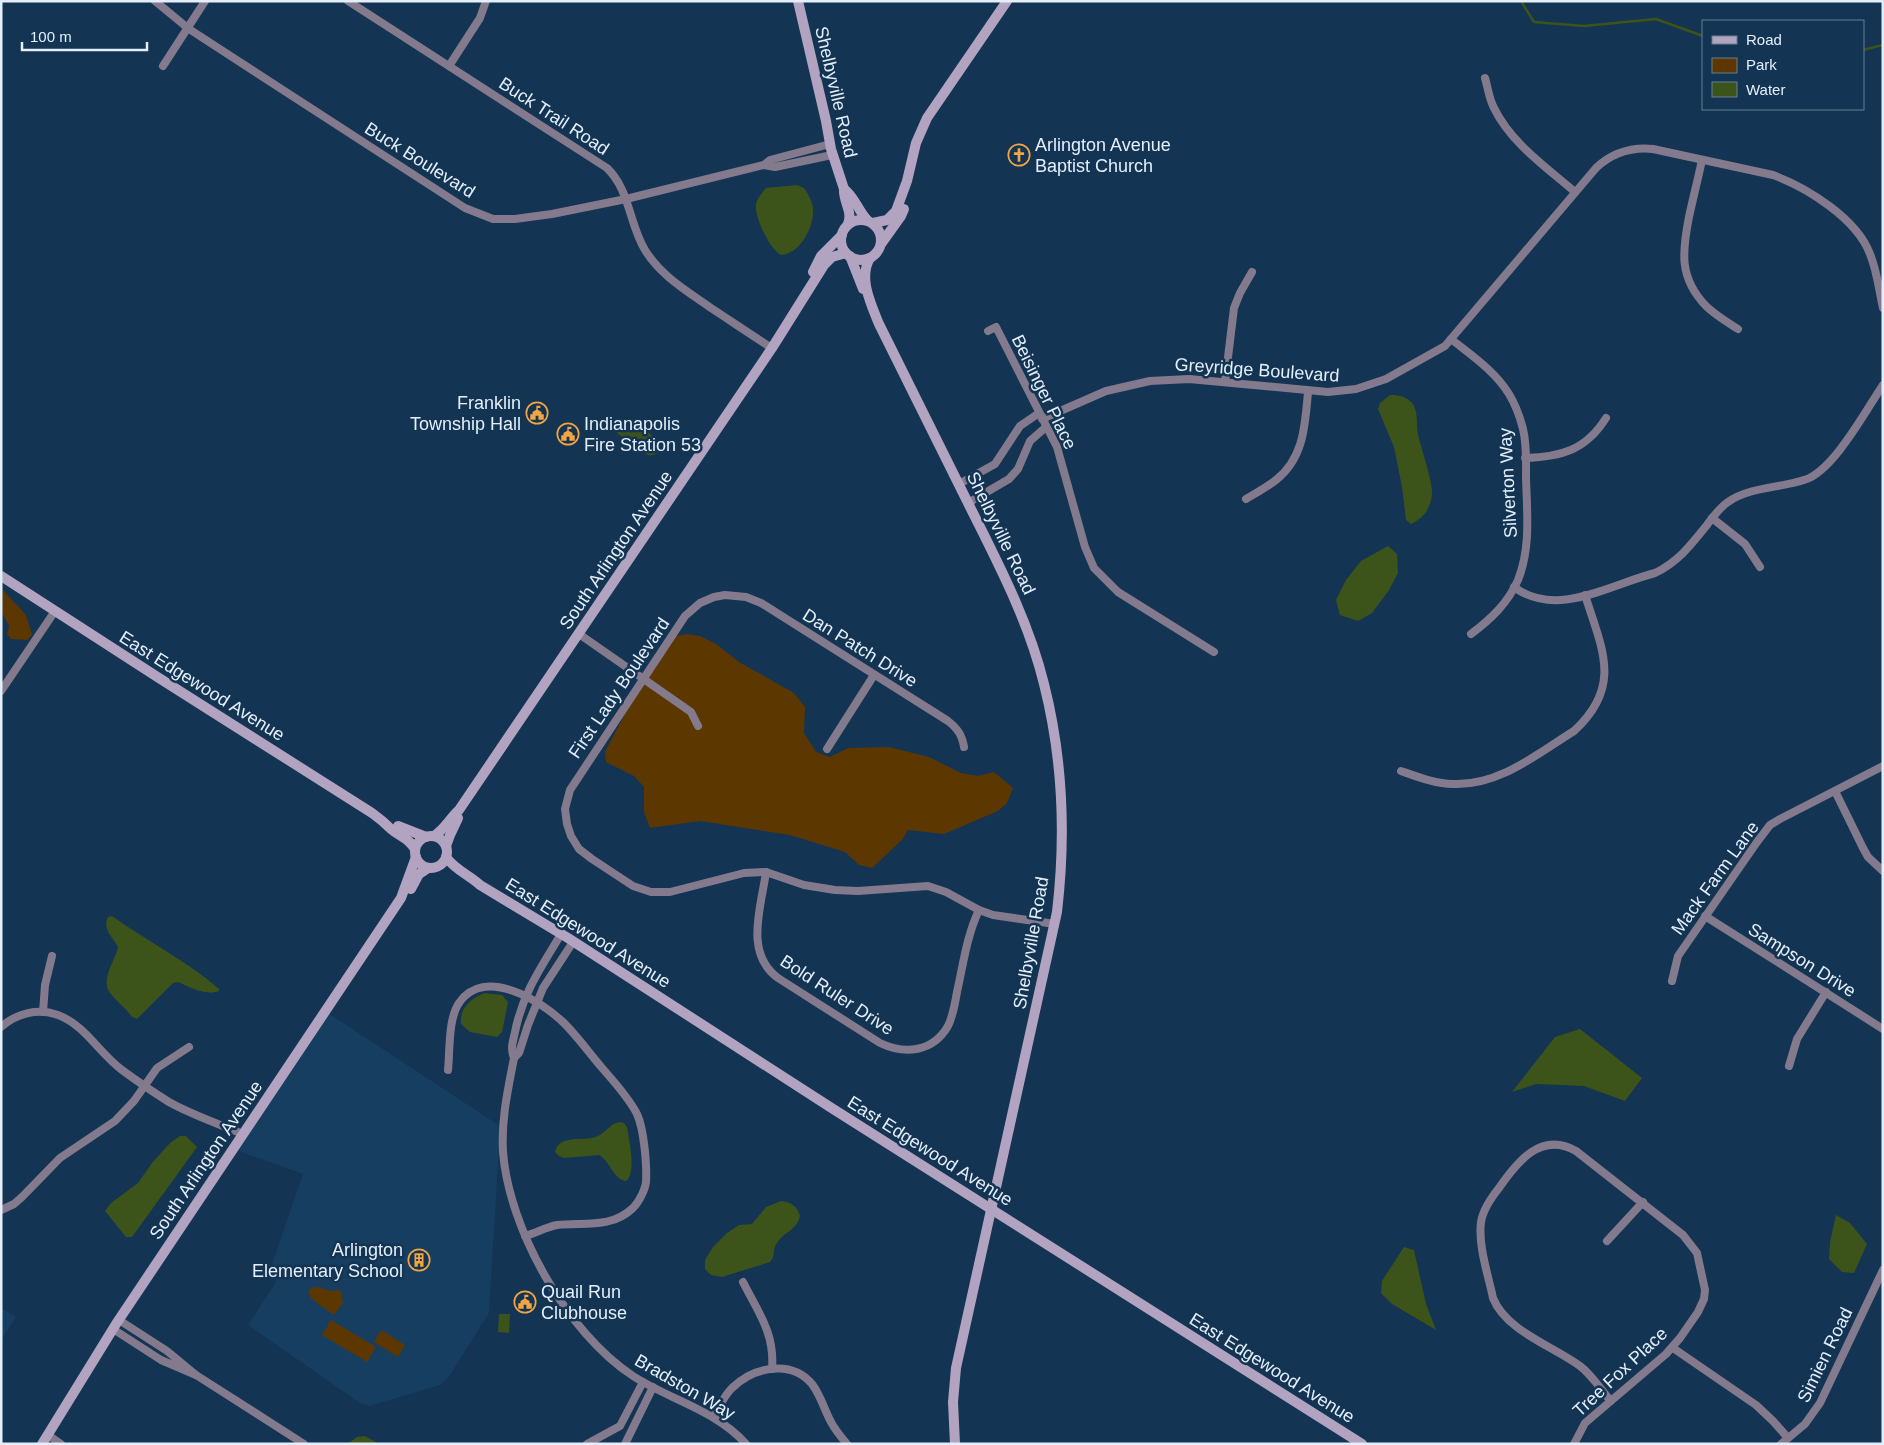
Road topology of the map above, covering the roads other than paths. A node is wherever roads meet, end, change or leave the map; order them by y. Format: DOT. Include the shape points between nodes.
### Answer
graph roads {
  1 [pos="155,1"];
  2 [pos="206,1"];
  3 [pos="348,1"];
  4 [pos="486,1"];
  5 [pos="798,1"];
  6 [pos="1007,1"];
  7 [pos="188,28"];
  8 [pos="164,66"];
  9 [pos="449,66"];
  10 [pos="1485,78"];
  11 [pos="831,149"];
  12 [pos="1702,160"];
  13 [pos="907,181"];
  14 [pos="844,189"];
  15 [pos="1575,192"];
  16 [pos="626,199"];
  17 [pos="870,222"];
  18 [pos="848,224"];
  19 [pos="842,235"];
  20 [pos="881,244"];
  21 [pos="848,254"];
  22 [pos="870,258"];
  23 [pos="1879,269"];
  24 [pos="1252,272"];
  25 [pos="813,281"];
  26 [pos="869,299"];
  27 [pos="1883,308"];
  28 [pos="1738,329"];
  29 [pos="988,331"];
  30 [pos="1451,339"];
  31 [pos="772,348"];
  32 [pos="1225,382"];
  33 [pos="1883,385"];
  34 [pos="1308,392"];
  35 [pos="1040,416"];
  36 [pos="1606,418"];
  37 [pos="1046,427"];
  38 [pos="1526,458"];
  39 [pos="959,484"];
  40 [pos="1246,499"];
  41 [pos="968,503"];
  42 [pos="1712,518"];
  43 [pos="1760,567"];
  44 [pos="1,576"];
  45 [pos="1514,588"];
  46 [pos="725,595"];
  47 [pos="1585,595"];
  48 [pos="55,611"];
  49 [pos="579,634"];
  50 [pos="1471,634"];
  51 [pos="1214,652"];
  52 [pos="874,675"];
  53 [pos="644,678"];
  54 [pos="1,691"];
  55 [pos="698,726"];
  56 [pos="964,747"];
  57 [pos="827,749"];
  58 [pos="1883,766"];
  59 [pos="1401,771"];
  60 [pos="1834,791"];
  61 [pos="459,810"];
  62 [pos="386,822"];
  63 [pos="430,837"];
  64 [pos="446,852"];
  65 [pos="416,853"];
  66 [pos="431,868"];
  67 [pos="1883,871"];
  68 [pos="766,872"];
  69 [pos="480,885"];
  70 [pos="401,898"];
  71 [pos="980,910"];
  72 [pos="1705,916"];
  73 [pos="1055,924"];
  74 [pos="561,934"];
  75 [pos="573,942"];
  76 [pos="52,956"];
  77 [pos="1672,981"];
  78 [pos="1826,992"];
  79 [pos="530,1000"];
  80 [pos="42,1012"];
  81 [pos="1,1027"];
  82 [pos="1883,1029"];
  83 [pos="189,1047"];
  84 [pos="514,1058"];
  85 [pos="1790,1066"];
  86 [pos="448,1070"];
  87 [pos="144,1086"];
  88 [pos="243,1134"];
  89 [pos="1643,1202"];
  90 [pos="992,1209"];
  91 [pos="1,1210"];
  92 [pos="525,1236"];
  93 [pos="1607,1241"];
  94 [pos="1883,1270"];
  95 [pos="743,1282"];
  96 [pos="116,1324"];
  97 [pos="1673,1348"];
  98 [pos="772,1369"];
  99 [pos="643,1382"];
  100 [pos="653,1388"];
  101 [pos="1611,1401"];
  102 [pos="713,1417"];
  103 [pos="1788,1438"];
  104 [pos="45,1439"];
  105 [pos="61,1444"];
  106 [pos="304,1444"];
  107 [pos="587,1444"];
  108 [pos="625,1444"];
  109 [pos="746,1444"];
  110 [pos="847,1444"];
  111 [pos="956,1444"];
  112 [pos="1362,1444"];
  113 [pos="1574,1444"];
  114 [pos="1781,1444"];
  1 -- 7 [label="street, Buck Boulevard"];
  2 -- 7 [label="street"];
  3 -- 9 [label="street, Buck Trail Road"];
  4 -- 9 [label="street" via="480,18"];
  5 -- 11 [label="main road, Shelbyville Road"];
  6 -- 13 [label="main road" via="927,118 916,143"];
  7 -- 8 [label="street"];
  7 -- 16 [label="street, Buck Boulevard" via="465,208 493,218 515,219"];
  9 -- 16 [label="street, Buck Trail Road" via="607,168 620,184"];
  10 -- 15 [label="street" via="1493,107 1508,130 1528,152"];
  11 -- 14 [label="main road, Shelbyville Road"];
  11 -- 16 [label="street, Buck Boulevard" via="770,160 764,165"];
  12 -- 15 [label="street, Greyridge Boulevard" via="1649,149 1625,151 1601,163"];
  12 -- 23 [label="street, Greyridge Boulevard" via="1788,181 1852,225"];
  12 -- 28 [label="street" via="1684,240 1684,263 1691,286 1702,302"];
  13 -- 17 [label="main road" via="894,214 887,220"];
  13 -- 20 [label="main road" via="904,211"];
  14 -- 17 [label="main road"];
  14 -- 18 [label="main road" via="850,210"];
  15 -- 30 [label="street, Greyridge Boulevard"];
  16 -- 31 [label="street, Buck Trail Road" via="633,226 647,254 664,274"];
  17 -- 18 [label="main road" via="858,220"];
  17 -- 20 [label="main road" via="880,234"];
  18 -- 19 [label="main road"];
  19 -- 21 [label="main road"];
  19 -- 25 [label="main road, South Arlington Avenue" via="818,260"];
  20 -- 22 [label="main road"];
  21 -- 22 [label="main road" via="860,260"];
  21 -- 25 [label="main road, South Arlington Avenue" via="828,260"];
  21 -- 26 [label="main road"];
  22 -- 26 [label="main road" via="865,270"];
  23 -- 27 [label="street, Greyridge Boulevard"];
  24 -- 32 [label="street" via="1234,308"];
  25 -- 31 [label="main road, South Arlington Avenue"];
  26 -- 39 [label="main road, Shelbyville Road"];
  29 -- 35 [label="street, Beisinger Place" via="996,327"];
  30 -- 34 [label="street, Greyridge Boulevard" via="1440,350 1386,380 1348,391"];
  30 -- 38 [label="street, Silverton Way" via="1485,366 1509,393 1523,429"];
  31 -- 49 [label="main road, South Arlington Avenue"];
  32 -- 34 [label="street, Greyridge Boulevard"];
  32 -- 35 [label="street, Greyridge Boulevard" via="1170,379 1132,384"];
  33 -- 42 [label="street" via="1823,470 1806,480 1746,493 1724,505"];
  34 -- 40 [label="street" via="1304,433 1294,459 1277,480"];
  35 -- 37 [label="street, Beisinger Place"];
  35 -- 39 [label="street, Greyridge Boulevard" via="1020,426 995,464"];
  36 -- 38 [label="street" via="1590,438 1570,451"];
  37 -- 41 [label="street" via="1030,441 1018,469 1009,479"];
  37 -- 51 [label="street, Beisinger Place" via="1057,447 1084,547 1094,568 1118,592"];
  38 -- 45 [label="street, Silverton Way" via="1527,539 1524,563"];
  39 -- 41 [label="main road, Shelbyville Road"];
  41 -- 73 [label="main road, Shelbyville Road" via="1026,626 1052,720 1059,765 1062,826"];
  42 -- 43 [label="street" via="1744,544"];
  42 -- 47 [label="street" via="1683,555 1666,568"];
  44 -- 48 [label="main road, East Edgewood Avenue"];
  45 -- 47 [label="street" via="1533,597 1554,601"];
  45 -- 50 [label="street, Silverton Way" via="1497,612"];
  46 -- 52 [label="street, Dan Patch Drive" via="746,597 761,603"];
  46 -- 53 [label="street, First Lady Boulevard" via="706,600 690,611"];
  47 -- 59 [label="street" via="1602,650 1605,682 1596,705 1574,731 1522,764 1479,782 1451,784"];
  48 -- 54 [label="street"];
  48 -- 62 [label="main road, East Edgewood Avenue"];
  49 -- 53 [label="street"];
  49 -- 61 [label="main road, South Arlington Avenue"];
  52 -- 56 [label="street, Dan Patch Drive" via="954,726 962,736"];
  52 -- 57 [label="street"];
  53 -- 55 [label="street" via="691,712"];
  53 -- 68 [label="street, First Lady Boulevard" via="573,782 565,809 571,836 585,854 633,886 651,892 670,892 744,873"];
  58 -- 60 [label="street, Mack Farm Lane"];
  60 -- 67 [label="street" via="1863,848"];
  60 -- 72 [label="street, Mack Farm Lane" via="1770,825"];
  61 -- 63 [label="main road, South Arlington Avenue" via="442,831"];
  61 -- 64 [label="main road, South Arlington Avenue"];
  62 -- 63 [label="main road"];
  62 -- 65 [label="main road" via="391,830 406,838"];
  63 -- 64 [label="main road" via="440,838"];
  63 -- 65 [label="main road" via="419,842"];
  64 -- 66 [label="main road" via="442,864"];
  64 -- 69 [label="main road" via="454,867"];
  65 -- 66 [label="main road" via="421,864"];
  65 -- 70 [label="main road, South Arlington Avenue"];
  66 -- 69 [label="main road"];
  66 -- 70 [label="main road, South Arlington Avenue" via="419,874 408,893"];
  68 -- 71 [label="street" via="804,885 835,890 928,886"];
  68 -- 71 [label="street, Bold Ruler Drive" via="756,935 764,964 778,978 872,1038 899,1050 910,1051 929,1044 948,1025 971,931"];
  69 -- 74 [label="main road, East Edgewood Avenue"];
  70 -- 88 [label="main road, South Arlington Avenue"];
  71 -- 73 [label="street" via="993,915"];
  72 -- 77 [label="street, Mack Farm Lane" via="1678,956"];
  72 -- 78 [label="street, Sampson Drive"];
  73 -- 90 [label="main road, Shelbyville Road"];
  74 -- 75 [label="main road, East Edgewood Avenue"];
  74 -- 79 [label="street, Bradston Way"];
  75 -- 79 [label="street, Bradston Way" via="544,988"];
  75 -- 90 [label="main road, East Edgewood Avenue"];
  76 -- 80 [label="street"];
  78 -- 82 [label="street, Sampson Drive"];
  78 -- 85 [label="street" via="1797,1038"];
  79 -- 84 [label="street, Bradston Way" via="519,1052"];
  79 -- 84 [label="street, Bradston Way" via="519,1014 511,1050"];
  79 -- 86 [label="street" via="497,986 478,988 466,996 453,1016"];
  79 -- 92 [label="street" via="565,1024 636,1112 643,1134 646,1181 635,1206 617,1219 603,1223 558,1225"];
  80 -- 81 [label="street" via="23,1014"];
  80 -- 87 [label="street" via="65,1018 78,1026 115,1064"];
  83 -- 87 [label="street" via="163,1062"];
  84 -- 92 [label="street, Bradston Way" via="504,1110 503,1153 508,1187"];
  87 -- 88 [label="street" via="170,1102"];
  87 -- 91 [label="street" via="115,1121 60,1158 22,1197"];
  88 -- 96 [label="main road, South Arlington Avenue"];
  89 -- 93 [label="street"];
  89 -- 97 [label="street, Tree Fox Place" via="1683,1235 1697,1253 1700,1266 1704,1299"];
  89 -- 101 [label="street, Tree Fox Place" via="1576,1151 1559,1145 1542,1147 1526,1154 1514,1165 1486,1207 1481,1222 1480,1237 1496,1306 1515,1325 1581,1367"];
  90 -- 111 [label="main road, Shelbyville Road" via="956,1372 953,1402"];
  90 -- 112 [label="main road, East Edgewood Avenue"];
  92 -- 99 [label="street, Bradston Way" via="575,1320 606,1355"];
  94 -- 103 [label="street, Simien Road" via="1820,1403 1805,1424"];
  95 -- 98 [label="street" via="770,1338"];
  96 -- 104 [label="main road, South Arlington Avenue"];
  96 -- 106 [label="street" via="161,1360 196,1375"];
  97 -- 101 [label="street, Tree Fox Place"];
  97 -- 103 [label="street" via="1760,1409"];
  98 -- 102 [label="street" via="754,1373 736,1385"];
  98 -- 110 [label="street" via="791,1369 804,1376 821,1397 835,1429"];
  99 -- 100 [label="street, Bradston Way"];
  99 -- 107 [label="street" via="620,1426"];
  100 -- 102 [label="street, Bradston Way"];
  100 -- 108 [label="street"];
  101 -- 113 [label="street, Tree Fox Place" via="1585,1423"];
  102 -- 109 [label="street, Bradston Way"];
  103 -- 114 [label="street, Simien Road"];
  104 -- 105 [label="street"];
}
